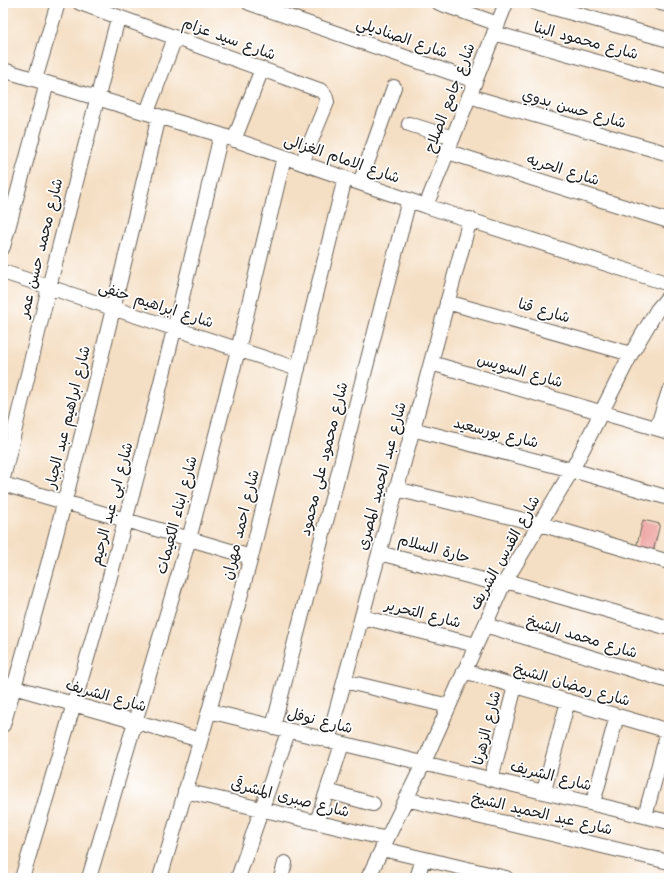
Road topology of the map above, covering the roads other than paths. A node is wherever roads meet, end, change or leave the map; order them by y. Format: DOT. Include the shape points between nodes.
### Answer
graph roads {
  1 [pos="58,3"];
  2 [pos="80,3"];
  3 [pos="249,3"];
  4 [pos="439,3"];
  5 [pos="506,3"];
  6 [pos="536,3"];
  7 [pos="660,3"];
  8 [pos="669,5"];
  9 [pos="118,18"];
  10 [pos="496,29"];
  11 [pos="175,38"];
  12 [pos="669,40"];
  13 [pos="262,69"];
  14 [pos="3,70"];
  15 [pos="41,81"];
  16 [pos="475,81"];
  17 [pos="669,82"];
  18 [pos="394,87"];
  19 [pos="470,96"];
  20 [pos="97,97"];
  21 [pos="153,114"];
  22 [pos="409,124"];
  23 [pos="221,135"];
  24 [pos="453,138"];
  25 [pos="234,140"];
  26 [pos="448,152"];
  27 [pos="669,154"];
  28 [pos="284,157"];
  29 [pos="302,163"];
  30 [pos="345,178"];
  31 [pos="360,183"];
  32 [pos="408,200"];
  33 [pos="426,206"];
  34 [pos="470,219"];
  35 [pos="669,221"];
  36 [pos="3,247"];
  37 [pos="3,272"];
  38 [pos="669,284"];
  39 [pos="49,287"];
  40 [pos="669,296"];
  41 [pos="447,302"];
  42 [pos="113,309"];
  43 [pos="174,329"];
  44 [pos="238,350"];
  45 [pos="631,354"];
  46 [pos="431,363"];
  47 [pos="298,370"];
  48 [pos="669,391"];
  49 [pos="600,412"];
  50 [pos="412,430"];
  51 [pos="663,430"];
  52 [pos="572,470"];
  53 [pos="3,478"];
  54 [pos="3,484"];
  55 [pos="396,489"];
  56 [pos="669,498"];
  57 [pos="64,502"];
  58 [pos="126,520"];
  59 [pos="540,524"];
  60 [pos="189,539"];
  61 [pos="379,553"];
  62 [pos="251,557"];
  63 [pos="669,562"];
  64 [pos="504,583"];
  65 [pos="362,617"];
  66 [pos="485,625"];
  67 [pos="669,628"];
  68 [pos="476,645"];
  69 [pos="464,671"];
  70 [pos="344,681"];
  71 [pos="669,681"];
  72 [pos="9,686"];
  73 [pos="515,686"];
  74 [pos="568,701"];
  75 [pos="75,705"];
  76 [pos="449,706"];
  77 [pos="209,712"];
  78 [pos="617,716"];
  79 [pos="135,722"];
  80 [pos="3,725"];
  81 [pos="273,727"];
  82 [pos="668,731"];
  83 [pos="288,732"];
  84 [pos="200,740"];
  85 [pos="328,741"];
  86 [pos="342,744"];
  87 [pos="424,762"];
  88 [pos="491,779"];
  89 [pos="185,790"];
  90 [pos="327,791"];
  91 [pos="544,791"];
  92 [pos="406,799"];
  93 [pos="593,803"];
  94 [pos="373,804"];
  95 [pos="261,808"];
  96 [pos="645,816"];
  97 [pos="317,822"];
  98 [pos="669,822"];
  99 [pos="384,844"];
  100 [pos="423,859"];
  101 [pos="669,862"];
  102 [pos="285,864"];
  103 [pos="482,875"];
  104 [pos="22,878"];
  105 [pos="89,878"];
  106 [pos="160,878"];
  107 [pos="238,878"];
  108 [pos="281,878"];
  109 [pos="368,878"];
  110 [pos="417,878"];
  111 [pos="506,878"];
  1 -- 15 [label="street"];
  2 -- 9 [label="street, شارع سيد عزام"];
  3 -- 16 [label="street, شارع الصناديلي"];
  4 -- 10 [label="street, شارع محمود البنا"];
  5 -- 10 [label="street, شارع جامع الصلاح"];
  6 -- 12 [label="street"];
  7 -- 8 [label="street"];
  9 -- 11 [label="street, شارع سيد عزام"];
  9 -- 20 [label="street, شارع محمد حسن عمر"];
  10 -- 16 [label="street, شارع جامع الصلاح"];
  10 -- 17 [label="street, شارع محمود البنا"];
  11 -- 13 [label="street, شارع سيد عزام"];
  11 -- 21 [label="street, شارع ابراهيم عبد الجبار"];
  13 -- 25 [label="street"];
  13 -- 29 [label="street, شارع سيد عزام" via="322,91 326,95 327,102"];
  14 -- 15 [label="street, شارع الامام الغزالى"];
  15 -- 20 [label="street, شارع الامام الغزالى"];
  15 -- 36 [label="street"];
  16 -- 19 [label="street, شارع جامع الصلاح"];
  18 -- 31 [label="street"];
  19 -- 24 [label="street, شارع جامع الصلاح"];
  19 -- 27 [label="street, شارع حسن بدوي"];
  20 -- 21 [label="street, شارع الامام الغزالى"];
  20 -- 39 [label="street, شارع محمد حسن عمر"];
  21 -- 23 [label="street, شارع الامام الغزالى"];
  21 -- 42 [label="street, شارع ابراهيم عبد الجبار"];
  22 -- 24 [label="street"];
  23 -- 25 [label="street, شارع الامام الغزالى"];
  23 -- 43 [label="street, شارع ابى عبد الرحيم"];
  24 -- 26 [label="street, شارع جامع الصلاح"];
  25 -- 28 [label="street, شارع الامام الغزالى"];
  26 -- 33 [label="street, شارع جامع الصلاح"];
  26 -- 35 [label="street, شارع الحريه"];
  28 -- 29 [label="street, شارع الامام الغزالى"];
  28 -- 44 [label="street, شارع ابناء الكعيمات"];
  29 -- 30 [label="street, شارع الامام الغزالى"];
  30 -- 31 [label="street, شارع الامام الغزالى"];
  30 -- 47 [label="street, شارع احمد مهران"];
  31 -- 32 [label="street, شارع الامام الغزالى"];
  32 -- 33 [label="street, شارع الامام الغزالى"];
  32 -- 81 [label="street, شارع محمود على محمود"];
  33 -- 34 [label="street, شارع الامام الغزالى"];
  34 -- 38 [label="street, شارع الامام الغزالى"];
  34 -- 41 [label="street, شارع عبد الحميد المصرى"];
  37 -- 39 [label="street, شارع ابراهيم حنفى"];
  39 -- 42 [label="street, شارع ابراهيم حنفى"];
  39 -- 53 [label="street, شارع محمد حسن عمر"];
  40 -- 45 [label="street, شارع القدس الشريف" via="657,310"];
  41 -- 45 [label="street, شارع قنا"];
  41 -- 46 [label="street, شارع عبد الحميد المصرى"];
  42 -- 43 [label="street, شارع ابراهيم حنفى"];
  42 -- 57 [label="street, شارع ابراهيم عبد الجبار"];
  43 -- 44 [label="street, شارع ابراهيم حنفى"];
  43 -- 58 [label="street, شارع ابى عبد الرحيم"];
  44 -- 47 [label="street, شارع ابراهيم حنفى"];
  44 -- 60 [label="street, شارع ابناء الكعيمات"];
  45 -- 49 [label="street, شارع القدس الشريف"];
  46 -- 49 [label="street, شارع السويس"];
  46 -- 50 [label="street, شارع عبد الحميد المصرى"];
  47 -- 62 [label="street, شارع احمد مهران"];
  48 -- 51 [label="street"];
  49 -- 51 [label="street, شارع السويس"];
  49 -- 52 [label="street, شارع القدس الشريف"];
  50 -- 52 [label="street, شارع بورسعيد"];
  50 -- 55 [label="street, شارع عبد الحميد المصرى"];
  52 -- 56 [label="street, شارع بورسعيد"];
  52 -- 59 [label="street, شارع القدس الشريف"];
  54 -- 57 [label="street"];
  55 -- 59 [label="street"];
  55 -- 61 [label="street, شارع عبد الحميد المصرى"];
  57 -- 58 [label="street"];
  57 -- 72 [label="street, شارع ابراهيم عبد الجبار"];
  58 -- 60 [label="street"];
  58 -- 75 [label="street, شارع ابى عبد الرحيم"];
  59 -- 63 [label="street"];
  59 -- 64 [label="street, شارع القدس الشريف"];
  60 -- 62 [label="street"];
  60 -- 79 [label="street, شارع ابناء الكعيمات"];
  61 -- 64 [label="street, حارة السلام"];
  61 -- 65 [label="street, شارع عبد الحميد المصرى"];
  62 -- 77 [label="street, شارع احمد مهران"];
  64 -- 66 [label="street, شارع القدس الشريف"];
  64 -- 67 [label="street, حارة السلام"];
  65 -- 68 [label="street, شارع التحرير"];
  65 -- 70 [label="street, شارع عبد الحميد المصرى"];
  66 -- 68 [label="street, شارع القدس الشريف"];
  66 -- 71 [label="street, شارع محمد الشيخ"];
  68 -- 69 [label="street, شارع القدس الشريف"];
  69 -- 73 [label="street, شارع رمضان الشيخ"];
  69 -- 76 [label="street, شارع القدس الشريف"];
  70 -- 76 [label="street"];
  70 -- 85 [label="street, شارع عبد الحميد المصرى"];
  72 -- 75 [label="street, شارع الشريف"];
  72 -- 80 [label="street, شارع ابراهيم عبد الجبار"];
  73 -- 74 [label="street, شارع رمضان الشيخ"];
  73 -- 88 [label="street, شارع الزهرنا"];
  74 -- 78 [label="street, شارع رمضان الشيخ"];
  74 -- 91 [label="street"];
  75 -- 79 [label="street, شارع الشريف"];
  75 -- 104 [label="street, شارع ابى عبد الرحيم"];
  76 -- 87 [label="street, شارع القدس الشريف"];
  77 -- 81 [label="street, شارع نوفل"];
  77 -- 84 [label="street, شارع احمد مهران"];
  78 -- 82 [label="street, شارع رمضان الشيخ"];
  78 -- 93 [label="street"];
  79 -- 84 [label="street, شارع الشريف"];
  79 -- 105 [label="street, شارع ابناء الكعيمات"];
  81 -- 83 [label="street, شارع نوفل"];
  82 -- 96 [label="street"];
  83 -- 85 [label="street, شارع نوفل"];
  83 -- 95 [label="street"];
  84 -- 89 [label="street, شارع احمد مهران"];
  85 -- 86 [label="street, شارع نوفل"];
  86 -- 87 [label="street, شارع نوفل"];
  86 -- 90 [label="street"];
  87 -- 88 [label="street, شارع الشريف"];
  87 -- 92 [label="street, شارع القدس الشريف"];
  88 -- 91 [label="street, شارع الشريف"];
  89 -- 95 [label="street, شارع صبرى المشرقى"];
  89 -- 106 [label="street, شارع احمد مهران"];
  90 -- 94 [label="street"];
  90 -- 97 [label="street"];
  91 -- 93 [label="street, شارع الشريف"];
  92 -- 99 [label="street, شارع القدس الشريف"];
  92 -- 101 [label="street, شارع عبد الحميد الشيخ"];
  93 -- 96 [label="street, شارع الشريف"];
  95 -- 97 [label="street, شارع صبرى المشرقى"];
  95 -- 107 [label="street"];
  96 -- 98 [label="street, شارع الشريف"];
  97 -- 99 [label="street, شارع صبرى المشرقى"];
  99 -- 100 [label="street, شارع صبرى المشرقى"];
  99 -- 109 [label="street, شارع القدس الشريف"];
  100 -- 103 [label="street, شارع صبرى المشرقى"];
  100 -- 110 [label="street"];
  102 -- 108 [label="street"];
  103 -- 111 [label="street, شارع صبرى المشرقى"];
}
